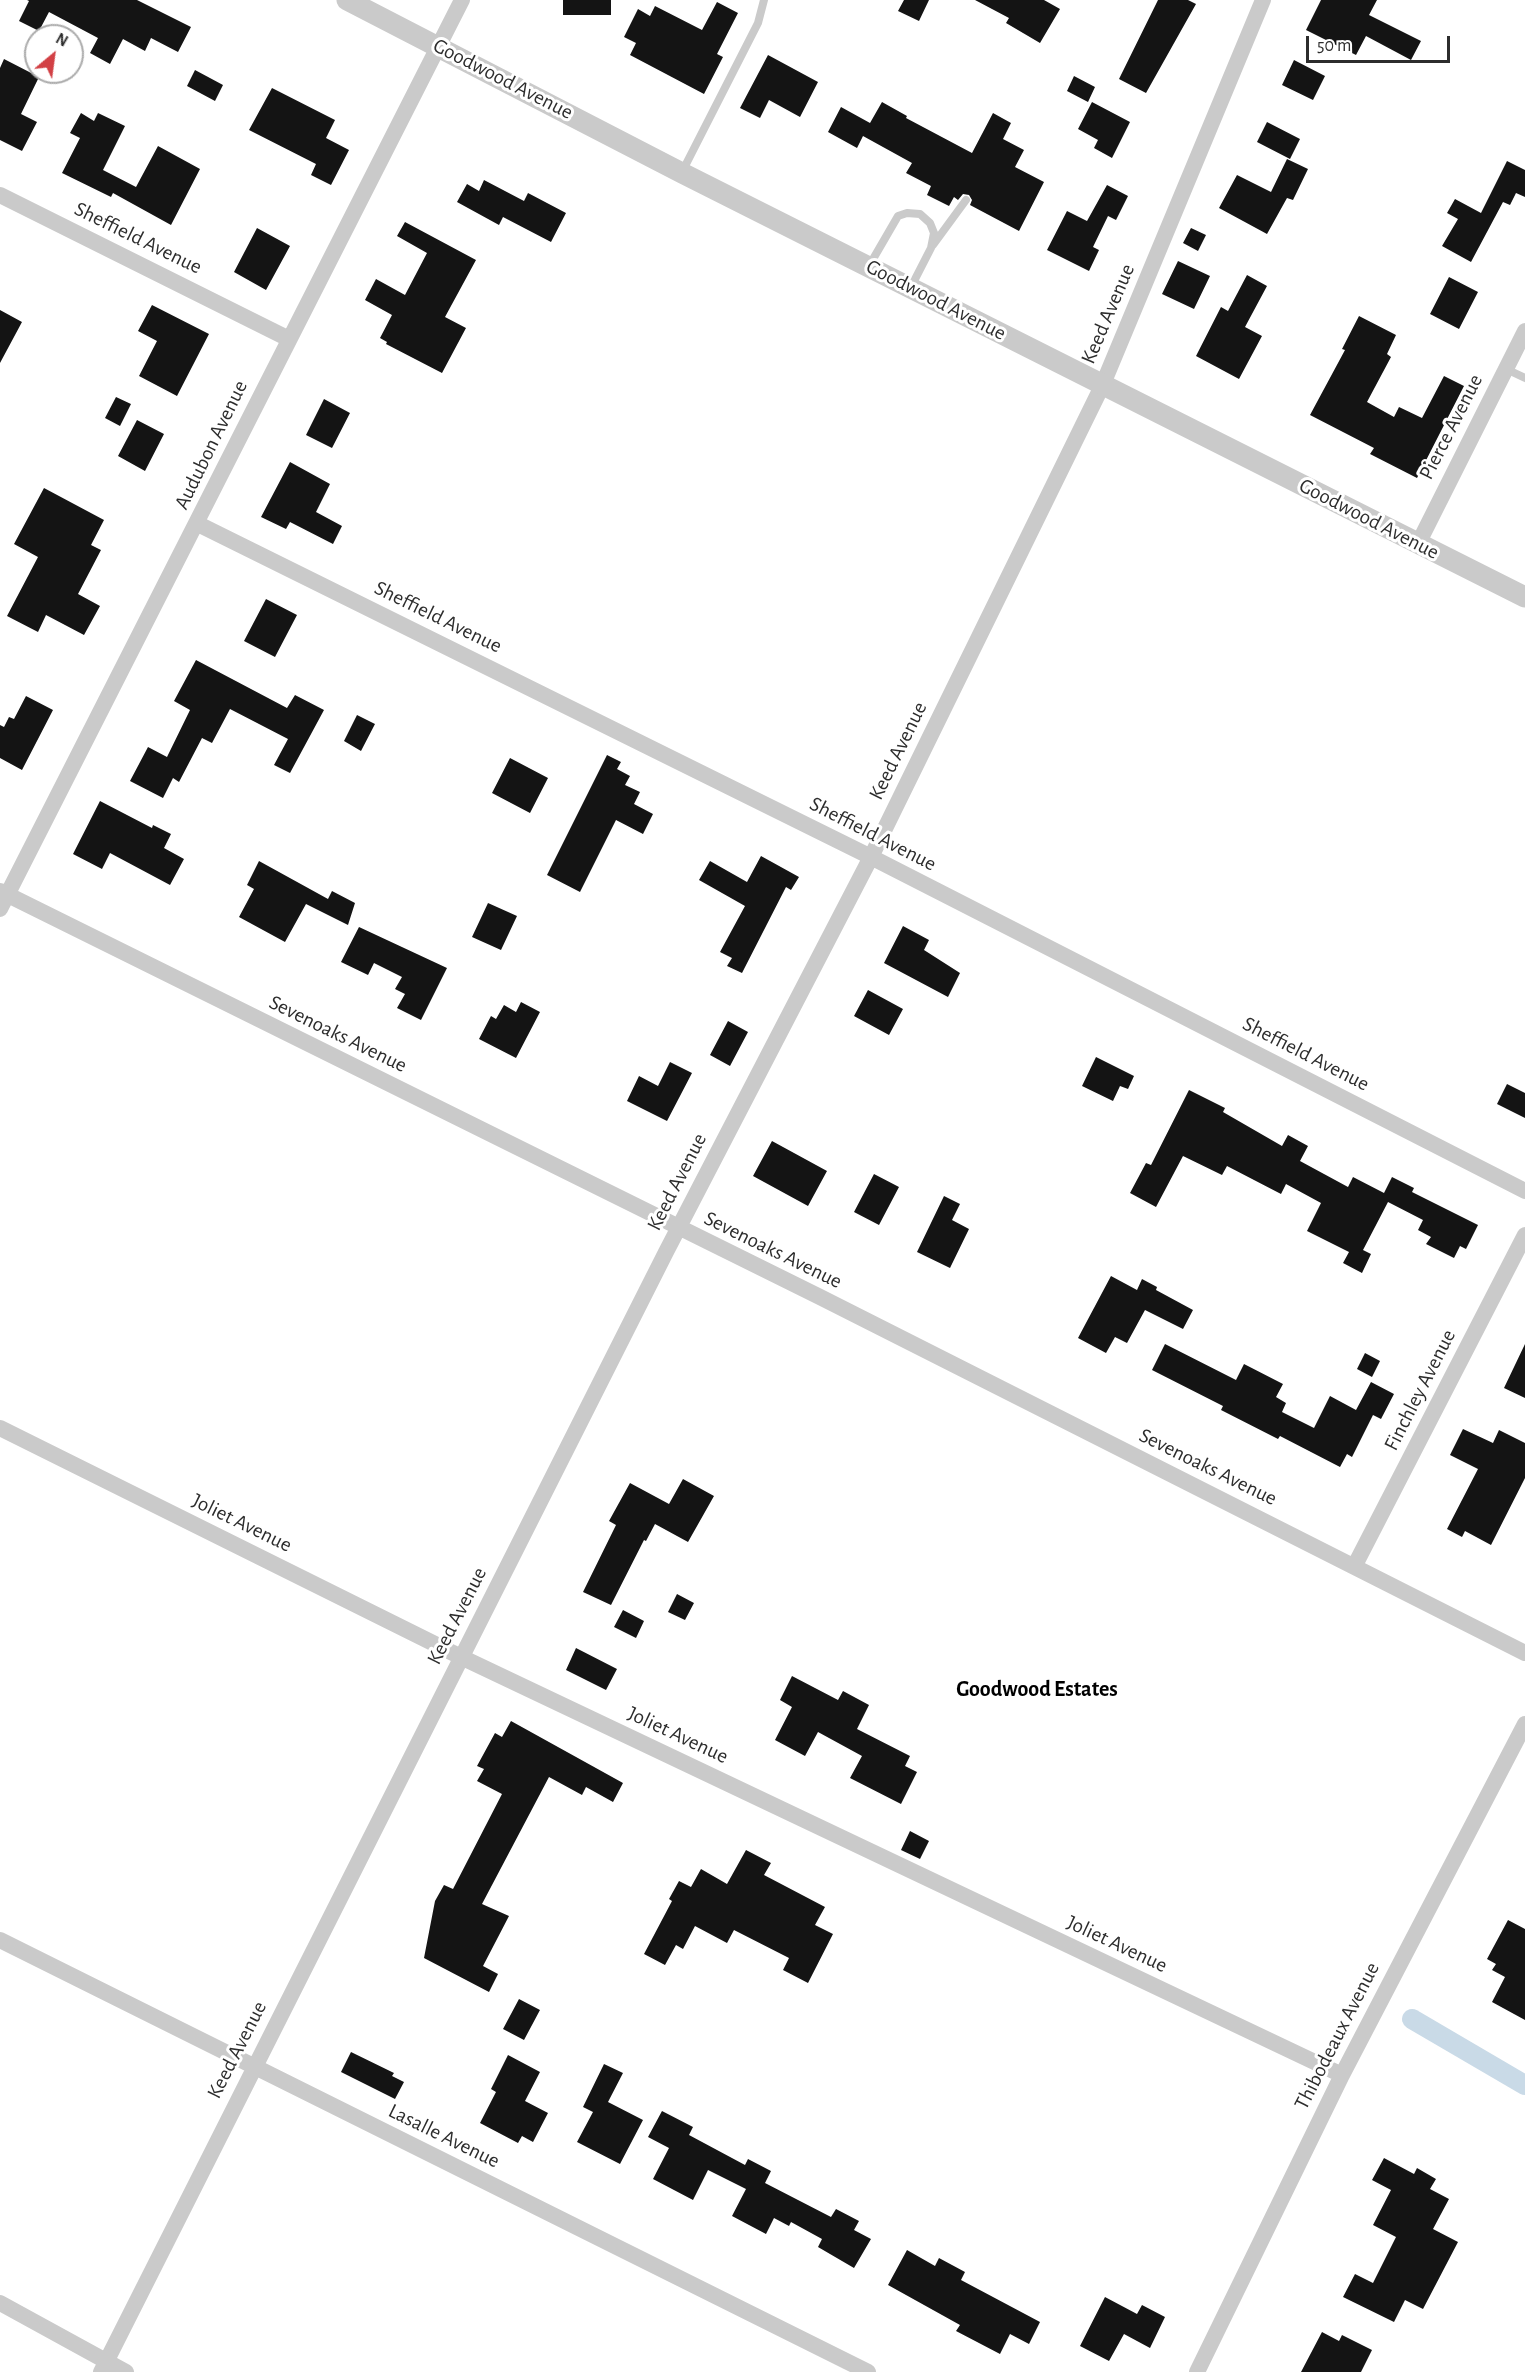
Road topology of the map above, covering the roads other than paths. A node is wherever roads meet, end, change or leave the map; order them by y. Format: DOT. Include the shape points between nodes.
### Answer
graph roads {
  1 [pos="348,0"];
  2 [pos="462,0"];
  3 [pos="764,0"];
  4 [pos="1263,0"];
  5 [pos="438,46"];
  6 [pos="682,173"];
  7 [pos="0,195"];
  8 [pos="966,200"];
  9 [pos="931,248"];
  10 [pos="868,266"];
  11 [pos="911,287"];
  12 [pos="1525,331"];
  13 [pos="289,339"];
  14 [pos="1506,369"];
  15 [pos="1525,378"];
  16 [pos="1103,384"];
  17 [pos="198,524"];
  18 [pos="1418,544"];
  19 [pos="1525,597"];
  20 [pos="871,857"];
  21 [pos="2,898"];
  22 [pos="1525,1191"];
  23 [pos="678,1228"];
  24 [pos="1525,1235"];
  25 [pos="0,1428"];
  26 [pos="1355,1565"];
  27 [pos="1525,1653"];
  28 [pos="461,1657"];
  29 [pos="1525,1724"];
  30 [pos="0,1940"];
  31 [pos="253,2066"];
  32 [pos="1342,2075"];
  33 [pos="0,2303"];
  34 [pos="103,2367"];
  35 [pos="126,2372"];
  36 [pos="868,2372"];
  37 [pos="1197,2372"];
  1 -- 5 [label="street, Goodwood Avenue"];
  2 -- 5 [label="street, Audubon Avenue"];
  3 -- 6 [label="lane" via="758,23"];
  4 -- 16 [label="street, Keed Avenue"];
  5 -- 6 [label="street, Goodwood Avenue"];
  5 -- 13 [label="street, Audubon Avenue"];
  6 -- 10 [label="street, Goodwood Avenue"];
  7 -- 13 [label="street, Sheffield Avenue"];
  8 -- 9 [label="lane"];
  9 -- 10 [label="lane" via="934,233 930,223 920,214 907,213 898,216"];
  9 -- 11 [label="lane"];
  10 -- 11 [label="street, Goodwood Avenue"];
  11 -- 16 [label="street, Goodwood Avenue"];
  12 -- 14 [label="street, Pierce Avenue"];
  13 -- 17 [label="street, Audubon Avenue"];
  14 -- 15 [label="lane"];
  14 -- 18 [label="street, Pierce Avenue"];
  16 -- 18 [label="street, Goodwood Avenue"];
  16 -- 20 [label="street, Keed Avenue"];
  17 -- 20 [label="street, Sheffield Avenue"];
  17 -- 21 [label="street, Audubon Avenue"];
  18 -- 19 [label="street, Goodwood Avenue"];
  20 -- 22 [label="street, Sheffield Avenue"];
  20 -- 23 [label="street, Keed Avenue"];
  21 -- 23 [label="street, Sevenoaks Avenue"];
  23 -- 26 [label="street, Sevenoaks Avenue"];
  23 -- 28 [label="street, Keed Avenue"];
  24 -- 26 [label="street, Finchley Avenue"];
  25 -- 28 [label="street, Joliet Avenue"];
  26 -- 27 [label="street, Sevenoaks Avenue"];
  28 -- 31 [label="street, Keed Avenue"];
  28 -- 32 [label="street, Joliet Avenue"];
  29 -- 32 [label="street, Thibodeaux Avenue"];
  30 -- 31 [label="street, Lasalle Avenue"];
  31 -- 34 [label="street, Keed Avenue"];
  31 -- 36 [label="street, Lasalle Avenue"];
  32 -- 37 [label="street, Thibodeaux Avenue"];
  33 -- 34 [label="street"];
  34 -- 35 [label="street"];
}
